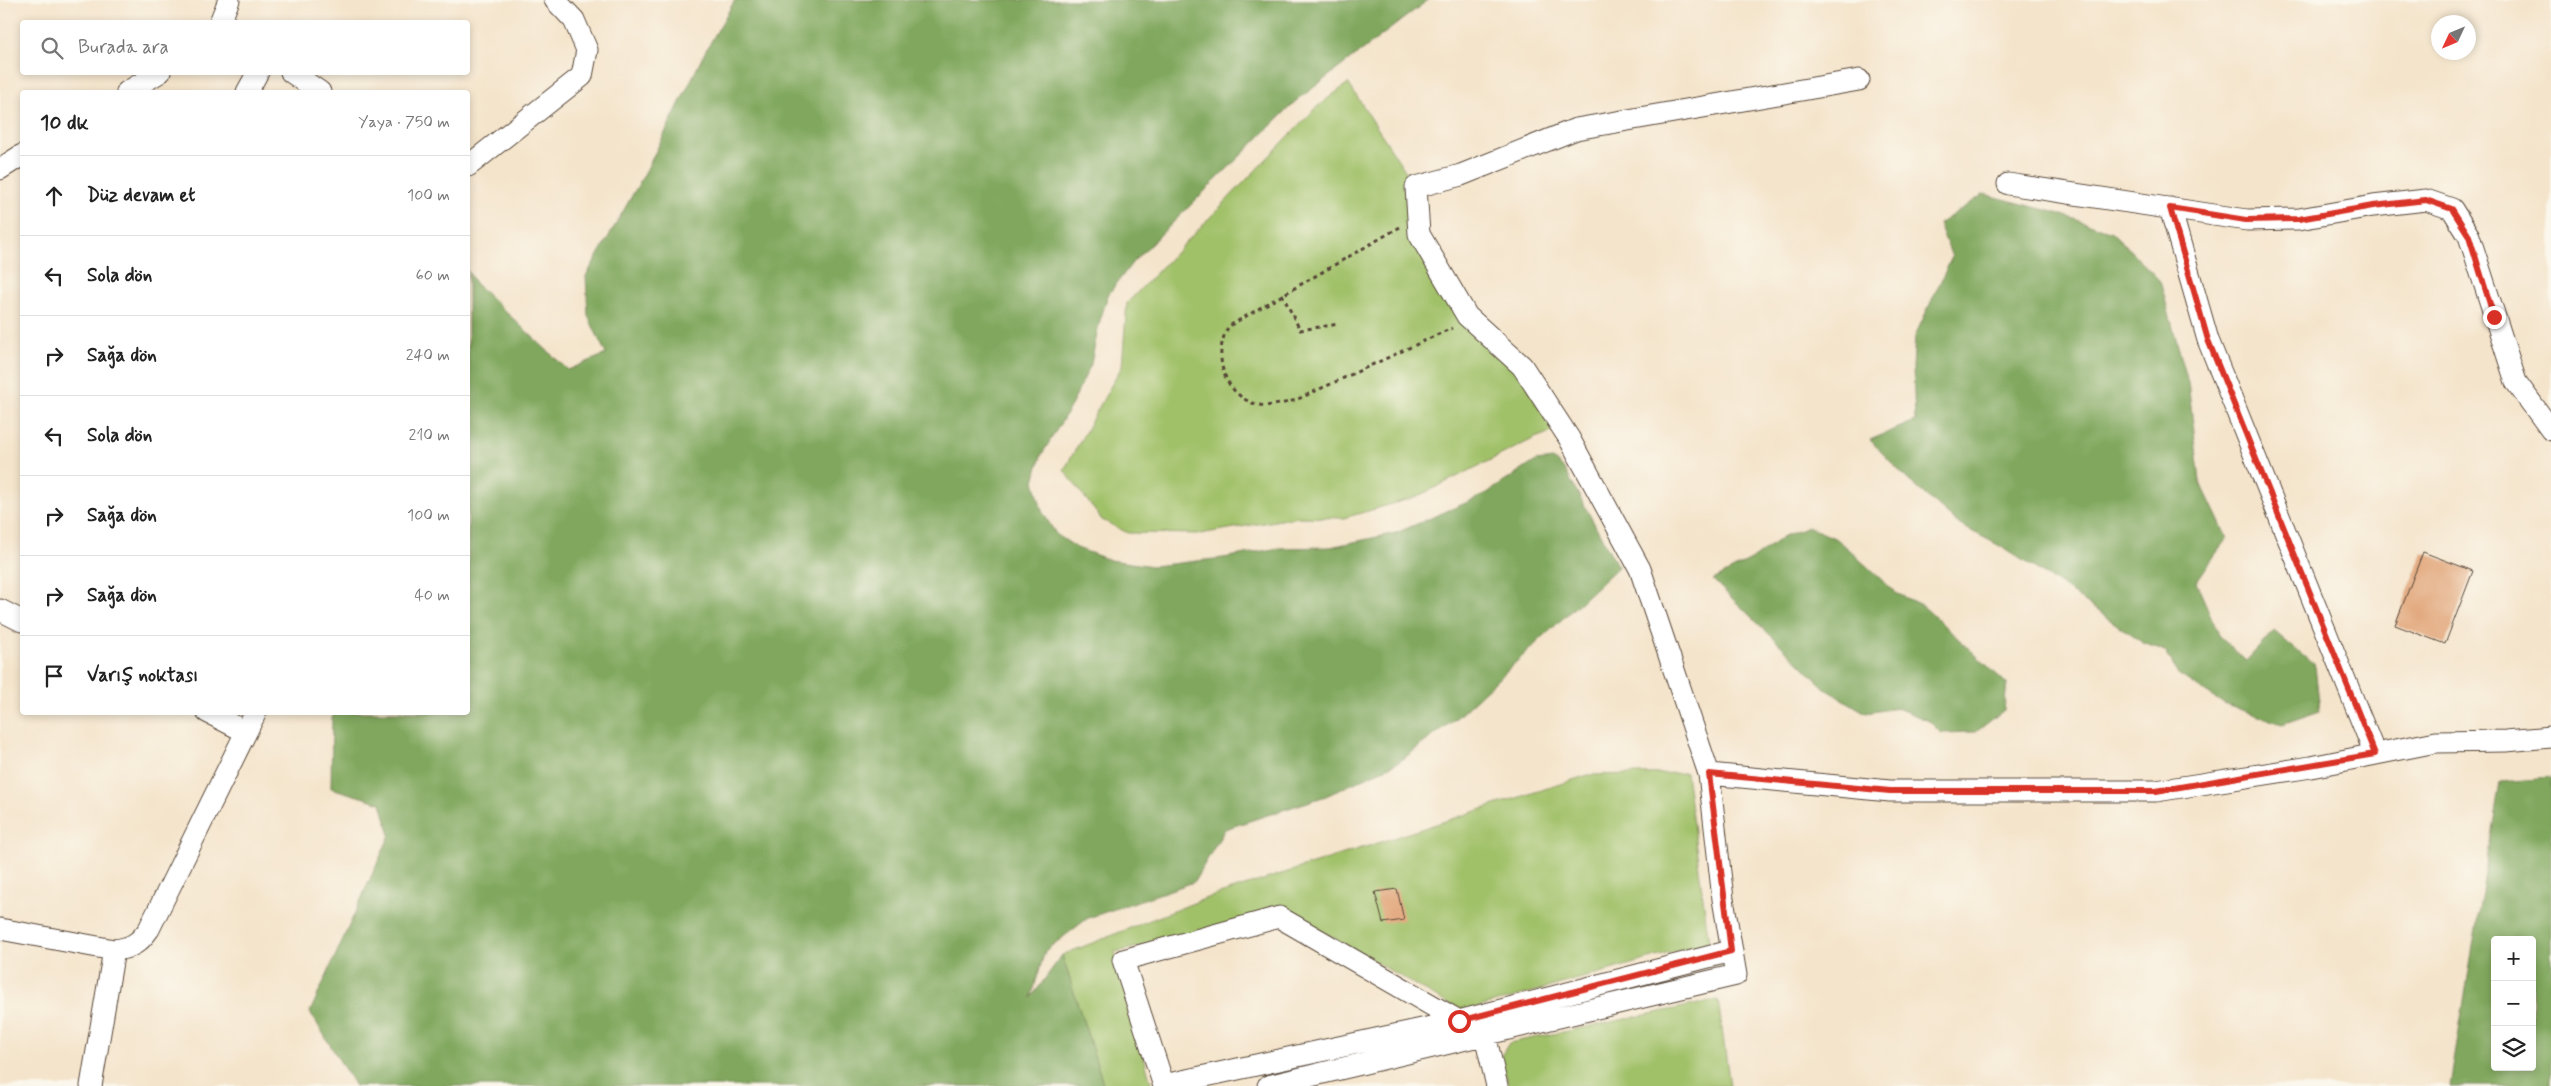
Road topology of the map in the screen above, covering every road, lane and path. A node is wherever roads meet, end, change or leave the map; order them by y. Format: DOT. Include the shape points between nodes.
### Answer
graph roads {
  1 [pos="229,0"];
  2 [pos="555,0"];
  3 [pos="221,20"];
  4 [pos="155,75"];
  5 [pos="256,75"];
  6 [pos="295,80"];
  7 [pos="1859,80"];
  8 [pos="129,90"];
  9 [pos="248,90"];
  10 [pos="316,90"];
  11 [pos="20,157"];
  12 [pos="470,164"];
  13 [pos="0,169"];
  14 [pos="2008,184"];
  15 [pos="2170,208"];
  16 [pos="1418,217"];
  17 [pos="1282,294"];
  18 [pos="1471,320"];
  19 [pos="1339,324"];
  20 [pos="2551,430"];
  21 [pos="0,610"];
  22 [pos="20,620"];
  23 [pos="212,715"];
  24 [pos="254,715"];
  25 [pos="246,732"];
  26 [pos="2551,737"];
  27 [pos="2375,754"];
  28 [pos="1709,774"];
  29 [pos="0,930"];
  30 [pos="114,950"];
  31 [pos="1731,951"];
  32 [pos="1459,1021"];
  33 [pos="1485,1035"];
  34 [pos="91,1086"];
  35 [pos="1164,1086"];
  36 [pos="1268,1086"];
  37 [pos="1498,1086"];
  1 -- 3 [label="street"];
  2 -- 12 [label="street" via="574,20 587,50 582,76"];
  4 -- 8 [label="street"];
  5 -- 9 [label="street"];
  6 -- 10 [label="street"];
  7 -- 16 [label="street" via="1576,129 1461,175 1416,187"];
  11 -- 13 [label="street"];
  14 -- 15 [label="street"];
  15 -- 20 [label="street" via="2246,220 2299,219 2426,200 2452,209 2469,236 2516,382"];
  15 -- 27 [label="street" via="2208,340"];
  16 -- 17 [label="path"];
  16 -- 18 [label="street" via="1418,234"];
  17 -- 18 [label="path" via="1229,326 1222,338 1220,349 1225,377 1241,397 1252,403 1278,406 1296,400"];
  17 -- 19 [label="path" via="1300,330"];
  18 -- 28 [label="street" via="1522,366 1569,438 1640,569"];
  21 -- 22 [label="street"];
  23 -- 25 [label="street"];
  24 -- 25 [label="street"];
  25 -- 30 [label="street" via="149,929 141,941 130,948"];
  26 -- 27 [label="street" via="2436,742"];
  27 -- 28 [label="street" via="2156,791 1890,791"];
  28 -- 31 [label="street"];
  29 -- 30 [label="street"];
  30 -- 34 [label="street"];
  31 -- 32 [label="street"];
  31 -- 33 [label="street" via="1736,975"];
  32 -- 35 [label="street"];
  32 -- 35 [label="street" via="1279,917 1123,960"];
  33 -- 36 [label="street"];
  33 -- 37 [label="street"];
}
